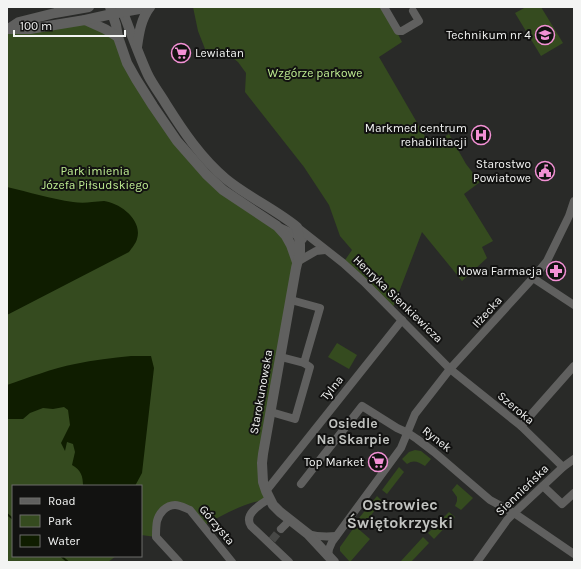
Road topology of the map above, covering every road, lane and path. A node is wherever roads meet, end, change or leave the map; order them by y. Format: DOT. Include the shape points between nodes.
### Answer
graph roads {
  1 [pos="87,7"];
  2 [pos="150,7"];
  3 [pos="384,7"];
  4 [pos="122,9"];
  5 [pos="54,10"];
  6 [pos="111,10"];
  7 [pos="413,11"];
  8 [pos="85,20"];
  9 [pos="57,24"];
  10 [pos="8,29"];
  11 [pos="118,37"];
  12 [pos="137,47"];
  13 [pos="574,201"];
  14 [pos="276,226"];
  15 [pos="298,232"];
  16 [pos="325,250"];
  17 [pos="297,262"];
  18 [pos="533,278"];
  19 [pos="291,300"];
  20 [pos="574,305"];
  21 [pos="402,320"];
  22 [pos="281,357"];
  23 [pos="304,363"];
  24 [pos="574,366"];
  25 [pos="450,369"];
  26 [pos="271,412"];
  27 [pos="520,426"];
  28 [pos="408,433"];
  29 [pos="574,458"];
  30 [pos="563,467"];
  31 [pos="301,484"];
  32 [pos="543,486"];
  33 [pos="574,493"];
  34 [pos="268,495"];
  35 [pos="514,513"];
  36 [pos="290,520"];
  37 [pos="281,530"];
  38 [pos="308,534"];
  39 [pos="336,536"];
  40 [pos="574,554"];
  41 [pos="331,559"];
  42 [pos="179,562"];
  43 [pos="232,562"];
  44 [pos="289,562"];
  45 [pos="477,562"];
  1 -- 5 [label="street"];
  2 -- 4 [label="street"];
  2 -- 12 [label="street" via="141,23"];
  3 -- 7 [label="street" via="398,31 419,21"];
  4 -- 6 [label="street"];
  4 -- 12 [label="street, Henryka Sienkiewicza"];
  5 -- 9 [label="street"];
  5 -- 10 [label="street" via="19,22"];
  6 -- 8 [label="street"];
  6 -- 11 [label="street, Henryka Sienkiewicza"];
  8 -- 9 [label="street"];
  8 -- 11 [label="street"];
  9 -- 10 [label="street" via="30,29"];
  11 -- 14 [label="street, Henryka Sienkiewicza" via="136,79 188,156 223,190"];
  12 -- 15 [label="street, Henryka Sienkiewicza" via="153,83 188,138 215,170 282,216"];
  13 -- 18 [label="street, Iłżecka" via="547,261"];
  14 -- 15 [label="street, Henryka Sienkiewicza"];
  14 -- 17 [label="street, Starokunowska" via="286,236"];
  15 -- 16 [label="street, Henryka Sienkiewicza" via="315,247"];
  15 -- 17 [label="street" via="300,252"];
  16 -- 17 [label="street" via="316,251"];
  16 -- 21 [label="street, Henryka Sienkiewicza" via="364,282"];
  17 -- 19 [label="street, Starokunowska"];
  18 -- 20 [label="street"];
  18 -- 25 [label="street, Iłżecka"];
  19 -- 22 [label="street, Starokunowska"];
  19 -- 23 [label="street" via="320,308"];
  21 -- 25 [label="street, Henryka Sienkiewicza"];
  21 -- 34 [label="street, Tylna"];
  22 -- 23 [label="street"];
  22 -- 26 [label="street, Starokunowska"];
  23 -- 26 [label="street" via="310,367 295,419"];
  24 -- 27 [label="street"];
  25 -- 27 [label="street, Szeroka"];
  25 -- 28 [label="street, Iłżecka" via="415,414"];
  26 -- 34 [label="street, Starokunowska" via="262,463 263,482"];
  27 -- 30 [label="street, Szeroka"];
  28 -- 31 [label="street" via="362,406"];
  28 -- 35 [label="street, Rynek" via="490,500"];
  28 -- 39 [label="street, Rynek" via="401,448"];
  29 -- 30 [label="street, Siennieńska"];
  30 -- 32 [label="street, Siennieńska"];
  32 -- 33 [label="street" via="562,504"];
  32 -- 35 [label="street, Siennieńska"];
  34 -- 36 [label="street" via="273,505"];
  34 -- 44 [label="street, Tylna" via="252,513 248,519 249,523"];
  35 -- 40 [label="street, Rynek"];
  35 -- 45 [label="street, Siennieńska"];
  36 -- 37 [label="street"];
  36 -- 38 [label="street"];
  38 -- 39 [label="street" via="318,537"];
  38 -- 41 [label="street, Rynek"];
  39 -- 41 [label="street, Rynek" via="329,549"];
  42 -- 43 [label="street, Górzysta" via="156,536 158,516 162,510 174,505 190,510"];
}
